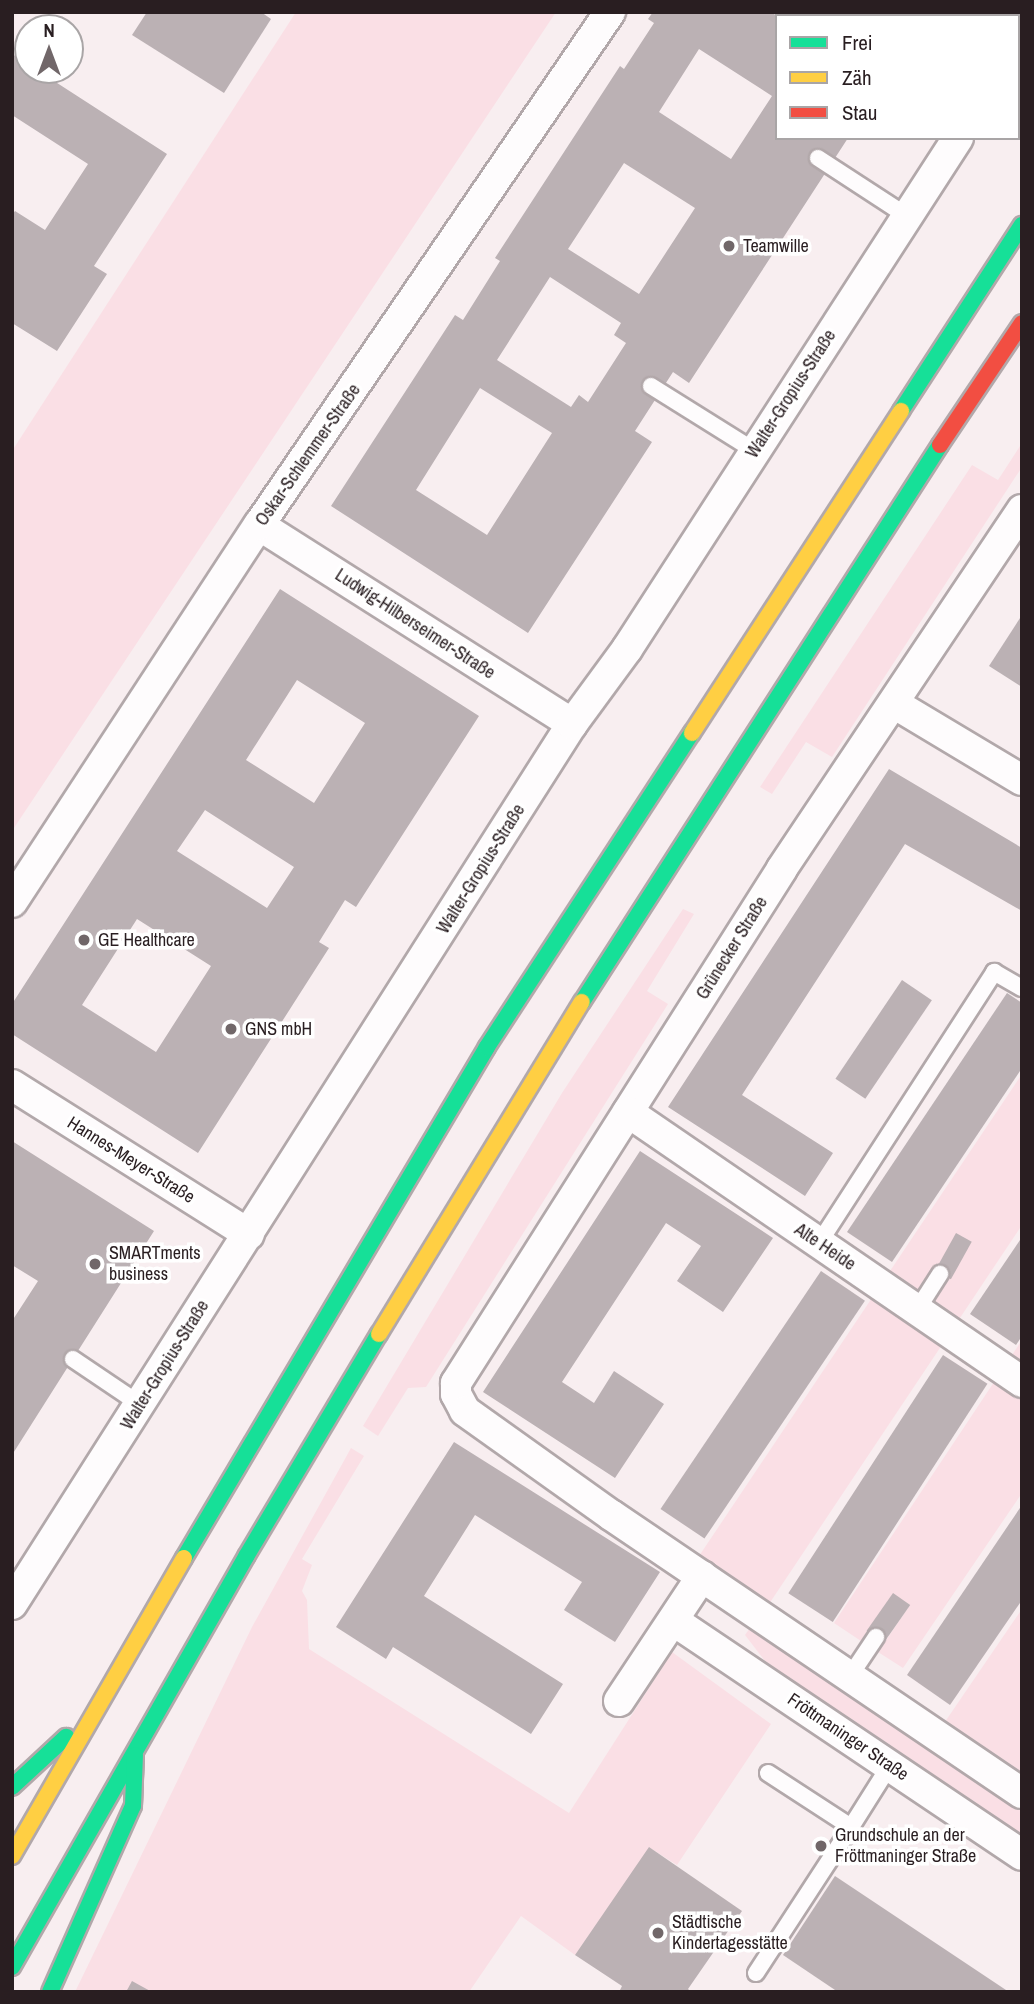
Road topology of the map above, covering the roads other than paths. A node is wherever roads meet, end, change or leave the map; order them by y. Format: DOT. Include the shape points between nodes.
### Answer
graph roads {
  1 [pos="610,12"];
  2 [pos="957,140"];
  3 [pos="818,158"];
  4 [pos="907,216"];
  5 [pos="1022,225"];
  6 [pos="1022,323"];
  7 [pos="651,386"];
  8 [pos="755,450"];
  9 [pos="1022,510"];
  10 [pos="259,525"];
  11 [pos="895,704"];
  12 [pos="572,724"];
  13 [pos="1022,780"];
  14 [pos="12,902"];
  15 [pos="1022,989"];
  16 [pos="12,1085"];
  17 [pos="628,1112"];
  18 [pos="249,1234"];
  19 [pos="819,1243"];
  20 [pos="940,1274"];
  21 [pos="917,1310"];
  22 [pos="74,1359"];
  23 [pos="1022,1382"];
  24 [pos="141,1405"];
  25 [pos="702,1576"];
  26 [pos="12,1604"];
  27 [pos="674,1621"];
  28 [pos="876,1637"];
  29 [pos="850,1676"];
  30 [pos="619,1701"];
  31 [pos="91,1714"];
  32 [pos="135,1750"];
  33 [pos="890,1765"];
  34 [pos="768,1773"];
  35 [pos="12,1787"];
  36 [pos="1022,1793"];
  37 [pos="851,1827"];
  38 [pos="1022,1855"];
  39 [pos="12,1856"];
  40 [pos="12,1966"];
  41 [pos="755,1973"];
  42 [pos="50,1992"];
  1 -- 10 [label="street, Oskar-Schlemmer-Straße"];
  2 -- 4 [label="street, Walter-Gropius-Straße"];
  3 -- 4 [label="lane"];
  4 -- 8 [label="street, Walter-Gropius-Straße"];
  5 -- 31 [label="highway" via="487,1047"];
  6 -- 32 [label="highway" via="860,565 514,1109"];
  7 -- 8 [label="lane"];
  8 -- 12 [label="street, Walter-Gropius-Straße"];
  9 -- 11 [label="street, Grünecker Straße"];
  10 -- 12 [label="street, Ludwig-Hilberseimer-Straße"];
  10 -- 14 [label="street, Oskar-Schlemmer-Straße"];
  11 -- 13 [label="street"];
  11 -- 17 [label="street, Grünecker Straße" via="782,869"];
  12 -- 18 [label="street, Walter-Gropius-Straße"];
  15 -- 19 [label="lane" via="994,972"];
  16 -- 18 [label="street, Hannes-Meyer-Straße"];
  17 -- 19 [label="street, Alte Heide"];
  17 -- 25 [label="street, Grünecker Straße" via="456,1383 456,1394 466,1411"];
  18 -- 24 [label="street, Walter-Gropius-Straße"];
  19 -- 21 [label="street, Alte Heide"];
  20 -- 21 [label="lane"];
  21 -- 23 [label="street, Alte Heide"];
  22 -- 24 [label="lane"];
  24 -- 26 [label="street, Walter-Gropius-Straße"];
  25 -- 27 [label="street"];
  25 -- 29 [label="street"];
  27 -- 30 [label="street"];
  27 -- 33 [label="street, Fröttmaninger Straße"];
  28 -- 29 [label="lane"];
  29 -- 36 [label="street"];
  31 -- 35 [label="highway"];
  31 -- 39 [label="highway"];
  32 -- 40 [label="highway"];
  32 -- 42 [label="highway" via="134,1806"];
  33 -- 37 [label="lane"];
  33 -- 38 [label="street, Fröttmaninger Straße"];
  34 -- 37 [label="lane"];
  37 -- 41 [label="lane"];
}
